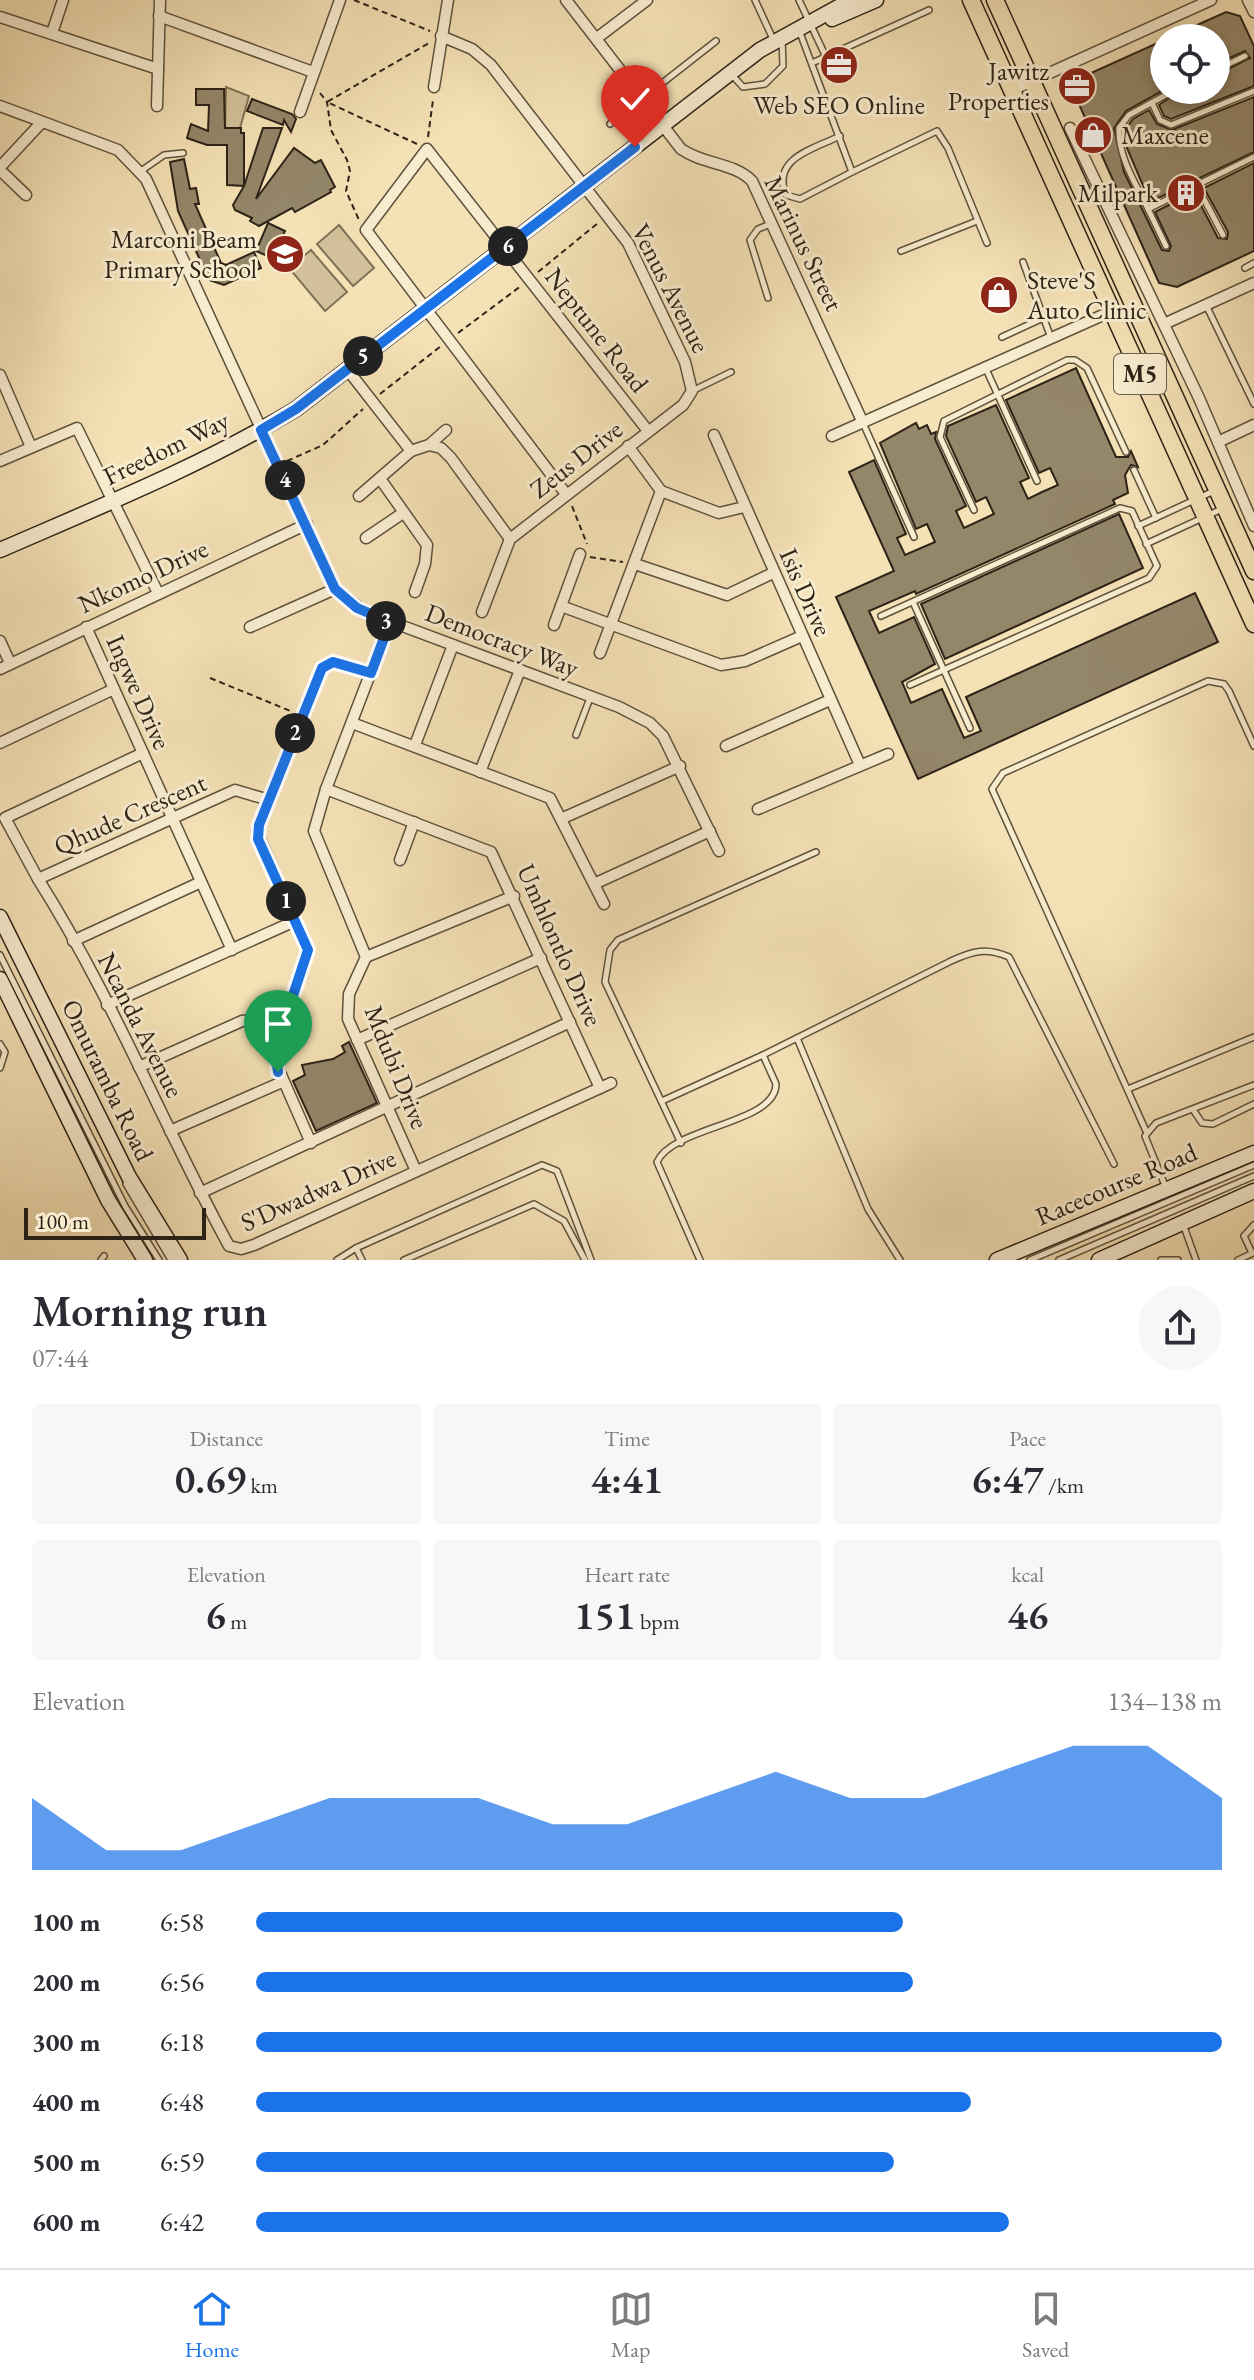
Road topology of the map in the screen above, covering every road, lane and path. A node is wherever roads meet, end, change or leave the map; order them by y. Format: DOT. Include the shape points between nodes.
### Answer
graph roads {
  1 [pos="63,0"];
  2 [pos="160,0"];
  3 [pos="340,0"];
  4 [pos="354,0"];
  5 [pos="448,0"];
  6 [pos="566,0"];
  7 [pos="647,0"];
  8 [pos="755,0"];
  9 [pos="799,0"];
  10 [pos="851,0"];
  11 [pos="876,0"];
  12 [pos="971,0"];
  13 [pos="995,0"];
  14 [pos="1211,0"];
  15 [pos="1248,0"];
  16 [pos="929,10"];
  17 [pos="1254,12"];
  18 [pos="159,16"];
  19 [pos="0,17"];
  20 [pos="806,26"];
  21 [pos="52,33"];
  22 [pos="441,36"];
  23 [pos="597,38"];
  24 [pos="778,40"];
  25 [pos="716,41"];
  26 [pos="1245,56"];
  27 [pos="826,57"];
  28 [pos="812,63"];
  29 [pos="1230,63"];
  30 [pos="158,69"];
  31 [pos="730,73"];
  32 [pos="312,77"];
  33 [pos="1031,81"];
  34 [pos="434,87"];
  35 [pos="1012,90"];
  36 [pos="1254,91"];
  37 [pos="641,99"];
  38 [pos="1230,101"];
  39 [pos="327,102"];
  40 [pos="1150,104"];
  41 [pos="1152,104"];
  42 [pos="1222,104"];
  43 [pos="0,106"];
  44 [pos="157,106"];
  45 [pos="300,112"];
  46 [pos="42,122"];
  47 [pos="610,124"];
  48 [pos="662,126"];
  49 [pos="1070,128"];
  50 [pos="840,136"];
  51 [pos="427,149"];
  52 [pos="183,153"];
  53 [pos="1254,157"];
  54 [pos="0,168"];
  55 [pos="140,171"];
  56 [pos="852,172"];
  57 [pos="584,186"];
  58 [pos="1197,186"];
  59 [pos="26,195"];
  60 [pos="1148,209"];
  61 [pos="977,221"];
  62 [pos="359,223"];
  63 [pos="773,223"];
  64 [pos="1223,235"];
  65 [pos="987,243"];
  66 [pos="1166,246"];
  67 [pos="505,248"];
  68 [pos="901,251"];
  69 [pos="1023,262"];
  70 [pos="1254,263"];
  71 [pos="1245,268"];
  72 [pos="1254,283"];
  73 [pos="768,298"];
  74 [pos="1206,305"];
  75 [pos="426,309"];
  76 [pos="1112,311"];
  77 [pos="1043,318"];
  78 [pos="1164,324"];
  79 [pos="1002,337"];
  80 [pos="1051,338"];
  81 [pos="986,367"];
  82 [pos="347,369"];
  83 [pos="731,372"];
  84 [pos="0,375"];
  85 [pos="692,391"];
  86 [pos="999,395"];
  87 [pos="1254,404"];
  88 [pos="863,423"];
  89 [pos="1254,425"];
  90 [pos="261,430"];
  91 [pos="446,430"];
  92 [pos="648,431"];
  93 [pos="714,435"];
  94 [pos="832,436"];
  95 [pos="1218,442"];
  96 [pos="429,445"];
  97 [pos="628,446"];
  98 [pos="31,447"];
  99 [pos="411,451"];
  100 [pos="1126,452"];
  101 [pos="0,461"];
  102 [pos="1134,470"];
  103 [pos="381,480"];
  104 [pos="1037,481"];
  105 [pos="1217,490"];
  106 [pos="661,491"];
  107 [pos="566,494"];
  108 [pos="359,496"];
  109 [pos="1197,499"];
  110 [pos="113,501"];
  111 [pos="744,507"];
  112 [pos="1225,508"];
  113 [pos="974,510"];
  114 [pos="403,513"];
  115 [pos="1205,517"];
  116 [pos="1156,518"];
  117 [pos="307,524"];
  118 [pos="1138,526"];
  119 [pos="1254,526"];
  120 [pos="914,537"];
  121 [pos="366,538"];
  122 [pos="510,539"];
  123 [pos="1146,544"];
  124 [pos="0,550"];
  125 [pos="582,555"];
  126 [pos="635,564"];
  127 [pos="1254,571"];
  128 [pos="773,573"];
  129 [pos="335,589"];
  130 [pos="415,592"];
  131 [pos="158,593"];
  132 [pos="913,602"];
  133 [pos="561,606"];
  134 [pos="482,612"];
  135 [pos="881,616"];
  136 [pos="390,622"];
  137 [pos="612,624"];
  138 [pos="1254,624"];
  139 [pos="554,625"];
  140 [pos="86,627"];
  141 [pos="250,627"];
  142 [pos="802,636"];
  143 [pos="0,641"];
  144 [pos="453,645"];
  145 [pos="600,653"];
  146 [pos="5,666"];
  147 [pos="944,669"];
  148 [pos="520,670"];
  149 [pos="371,673"];
  150 [pos="210,678"];
  151 [pos="910,685"];
  152 [pos="114,689"];
  153 [pos="590,697"];
  154 [pos="830,700"];
  155 [pos="302,716"];
  156 [pos="352,723"];
  157 [pos="970,728"];
  158 [pos="576,735"];
  159 [pos="0,743"];
  160 [pos="415,745"];
  161 [pos="726,746"];
  162 [pos="1254,746"];
  163 [pos="143,753"];
  164 [pos="888,754"];
  165 [pos="860,765"];
  166 [pos="680,766"];
  167 [pos="480,772"];
  168 [pos="326,789"];
  169 [pos="269,800"];
  170 [pos="758,809"];
  171 [pos="3,814"];
  172 [pos="563,818"];
  173 [pos="172,819"];
  174 [pos="414,822"];
  175 [pos="710,831"];
  176 [pos="719,851"];
  177 [pos="816,852"];
  178 [pos="400,860"];
  179 [pos="38,879"];
  180 [pos="201,882"];
  181 [pos="594,884"];
  182 [pos="514,896"];
  183 [pos="604,904"];
  184 [pos="0,917"];
  185 [pos="295,921"];
  186 [pos="0,933"];
  187 [pos="73,941"];
  188 [pos="232,950"];
  189 [pos="0,955"];
  190 [pos="366,957"];
  191 [pos="541,958"];
  192 [pos="0,979"];
  193 [pos="107,1005"];
  194 [pos="570,1022"];
  195 [pos="283,1027"];
  196 [pos="1254,1037"];
  197 [pos="797,1038"];
  198 [pos="357,1040"];
  199 [pos="0,1044"];
  200 [pos="763,1055"];
  201 [pos="139,1067"];
  202 [pos="0,1068"];
  203 [pos="282,1082"];
  204 [pos="611,1083"];
  205 [pos="1254,1085"];
  206 [pos="600,1088"];
  207 [pos="1128,1089"];
  208 [pos="662,1101"];
  209 [pos="1254,1104"];
  210 [pos="387,1105"];
  211 [pos="1194,1111"];
  212 [pos="170,1131"];
  213 [pos="1146,1131"];
  214 [pos="311,1143"];
  215 [pos="681,1143"];
  216 [pos="1254,1153"];
  217 [pos="1114,1164"];
  218 [pos="1254,1165"];
  219 [pos="416,1171"];
  220 [pos="1254,1176"];
  221 [pos="1167,1189"];
  222 [pos="1254,1191"];
  223 [pos="200,1193"];
  224 [pos="1183,1223"];
  225 [pos="1254,1225"];
  226 [pos="356,1248"];
  227 [pos="1253,1253"];
  228 [pos="145,1260"];
  229 [pos="159,1260"];
  230 [pos="171,1260"];
  231 [pos="180,1260"];
  232 [pos="337,1260"];
  233 [pos="362,1260"];
  234 [pos="404,1260"];
  235 [pos="588,1260"];
  236 [pos="700,1260"];
  237 [pos="900,1260"];
  238 [pos="997,1260"];
  239 [pos="1030,1260"];
  240 [pos="1059,1260"];
  241 [pos="1099,1260"];
  242 [pos="1161,1260"];
  243 [pos="1178,1260"];
  244 [pos="1196,1260"];
  245 [pos="1238,1260"];
  1 -- 21 [label="street"];
  2 -- 18 [label="street"];
  3 -- 32 [label="street"];
  4 -- 22 [label="path"];
  5 -- 22 [label="street"];
  6 -- 23 [label="street, Marinus Street"];
  7 -- 23 [label="street"];
  8 -- 24 [label="lane"];
  9 -- 20 [label="lane"];
  10 -- 20 [label="main road, Freedom Way"];
  11 -- 20 [label="main road, Freedom Way"];
  12 -- 35 [label="main road, M5"];
  13 -- 33 [label="main road, M5"];
  14 -- 33 [label="street"];
  15 -- 17 [label="street"];
  16 -- 27 [label="lane"];
  18 -- 30 [label="street"];
  18 -- 32 [label="street"];
  19 -- 21 [label="street"];
  20 -- 24 [label="main road, Freedom Way"];
  20 -- 27 [label="lane"];
  20 -- 28 [label="lane"];
  21 -- 30 [label="street"];
  22 -- 34 [label="street"];
  22 -- 39 [label="path"];
  22 -- 57 [label="street, Venus Avenue" via="472,49 491,65"];
  23 -- 37 [label="street, Marinus Street"];
  24 -- 31 [label="main road, Freedom Way"];
  24 -- 31 [label="lane" via="783,66 765,84 743,87"];
  25 -- 37 [label="lane"];
  26 -- 29 [label="lane"];
  27 -- 28 [label="lane"];
  28 -- 50 [label="lane"];
  30 -- 44 [label="street"];
  31 -- 48 [label="main road, Freedom Way"];
  32 -- 39 [label="path"];
  32 -- 45 [label="street"];
  33 -- 35 [label="street"];
  33 -- 105 [label="main road, M5"];
  34 -- 51 [label="path"];
  35 -- 76 [label="main road, M5"];
  36 -- 38 [label="lane"];
  37 -- 47 [label="lane"];
  37 -- 48 [label="street, Marinus Street"];
  39 -- 51 [label="path"];
  39 -- 62 [label="path" via="331,130 350,171 346,191"];
  40 -- 60 [label="lane" via="1129,115 1119,133"];
  41 -- 42 [label="lane" via="1160,120 1171,125"];
  43 -- 46 [label="street"];
  46 -- 54 [label="street"];
  46 -- 55 [label="street" via="118,150"];
  48 -- 57 [label="main road, Freedom Way"];
  48 -- 63 [label="street, Marinus Street" via="692,157 743,172"];
  49 -- 78 [label="street"];
  50 -- 56 [label="lane"];
  50 -- 56 [label="lane" via="787,164 782,184 786,195 800,199"];
  51 -- 67 [label="street, Neptune Road"];
  51 -- 75 [label="street" via="366,230"];
  52 -- 55 [label="lane" via="164,155"];
  53 -- 58 [label="lane"];
  54 -- 59 [label="street"];
  55 -- 90 [label="street" via="166,216"];
  56 -- 61 [label="lane" via="937,131"];
  57 -- 67 [label="main road, Freedom Way"];
  57 -- 85 [label="street, Venus Avenue" via="633,251 685,362"];
  58 -- 60 [label="lane"];
  58 -- 64 [label="lane"];
  60 -- 66 [label="lane"];
  61 -- 65 [label="lane"];
  61 -- 68 [label="lane"];
  63 -- 73 [label="lane" via="758,229 750,240"];
  63 -- 88 [label="street, Marinus Street"];
  67 -- 75 [label="main road, Freedom Way"];
  67 -- 92 [label="street, Neptune Road"];
  69 -- 77 [label="lane"];
  70 -- 71 [label="lane"];
  72 -- 74 [label="street"];
  74 -- 78 [label="street"];
  74 -- 87 [label="lane"];
  75 -- 82 [label="main road, Freedom Way"];
  75 -- 107 [label="street"];
  76 -- 80 [label="street"];
  76 -- 109 [label="main road, M5"];
  77 -- 79 [label="lane"];
  77 -- 80 [label="lane"];
  78 -- 95 [label="street"];
  80 -- 81 [label="street"];
  81 -- 86 [label="lane"];
  81 -- 88 [label="street"];
  82 -- 90 [label="main road, Freedom Way"];
  82 -- 99 [label="street"];
  83 -- 85 [label="lane, Zeus Drive"];
  84 -- 98 [label="street"];
  85 -- 92 [label="street, Zeus Drive" via="683,405"];
  86 -- 100 [label="lane" via="1075,360 1087,368"];
  86 -- 104 [label="lane"];
  86 -- 113 [label="lane" via="941,426 940,437"];
  88 -- 94 [label="street"];
  88 -- 120 [label="lane"];
  89 -- 95 [label="street"];
  90 -- 110 [label="main road, Freedom Way"];
  90 -- 117 [label="street"];
  91 -- 96 [label="street"];
  92 -- 97 [label="street, Zeus Drive"];
  93 -- 111 [label="street, Isis Drive"];
  95 -- 119 [label="street"];
  96 -- 99 [label="street"];
  96 -- 122 [label="street" via="451,458"];
  97 -- 106 [label="street"];
  97 -- 107 [label="street, Zeus Drive"];
  98 -- 101 [label="street"];
  98 -- 110 [label="street" via="77,428"];
  99 -- 103 [label="street"];
  102 -- 116 [label="lane"];
  103 -- 108 [label="street"];
  103 -- 114 [label="street"];
  105 -- 109 [label="lane"];
  105 -- 112 [label="main road, M5"];
  106 -- 111 [label="street" via="719,513"];
  106 -- 126 [label="street"];
  107 -- 122 [label="street, Zeus Drive"];
  107 -- 125 [label="path" via="588,540"];
  109 -- 115 [label="main road, M5"];
  109 -- 116 [label="lane"];
  110 -- 124 [label="main road, Freedom Way"];
  110 -- 131 [label="street"];
  111 -- 128 [label="street, Isis Drive"];
  112 -- 115 [label="lane"];
  112 -- 127 [label="main road, M5"];
  114 -- 121 [label="street"];
  114 -- 130 [label="street" via="427,545"];
  115 -- 123 [label="lane"];
  115 -- 138 [label="main road, M5"];
  116 -- 118 [label="lane"];
  117 -- 129 [label="street"];
  117 -- 131 [label="street, Nkomo Drive"];
  118 -- 123 [label="lane"];
  118 -- 132 [label="lane" via="1132,511 1112,509"];
  122 -- 134 [label="street"];
  123 -- 147 [label="lane" via="1157,566 1149,578"];
  125 -- 126 [label="path"];
  125 -- 133 [label="street"];
  126 -- 128 [label="street" via="727,595"];
  126 -- 137 [label="street"];
  128 -- 142 [label="street, Isis Drive"];
  129 -- 136 [label="street, Democracy Way" via="357,608"];
  129 -- 141 [label="street"];
  131 -- 140 [label="street, Nkomo Drive"];
  132 -- 135 [label="lane"];
  132 -- 147 [label="lane"];
  133 -- 137 [label="street"];
  133 -- 139 [label="street"];
  136 -- 144 [label="street, Democracy Way"];
  136 -- 149 [label="street"];
  137 -- 142 [label="street" via="730,666"];
  137 -- 145 [label="street"];
  140 -- 146 [label="street, Nkomo Drive"];
  140 -- 152 [label="street, Ingwe Drive"];
  142 -- 154 [label="street, Isis Drive"];
  143 -- 146 [label="street"];
  144 -- 148 [label="street, Democracy Way"];
  144 -- 160 [label="street"];
  147 -- 151 [label="lane"];
  147 -- 157 [label="lane"];
  148 -- 153 [label="street, Democracy Way"];
  148 -- 167 [label="street"];
  149 -- 155 [label="street" via="327,663"];
  149 -- 156 [label="street"];
  150 -- 155 [label="path"];
  152 -- 159 [label="street"];
  152 -- 163 [label="street, Ingwe Drive"];
  153 -- 158 [label="lane"];
  153 -- 166 [label="street, Democracy Way" via="650,723"];
  154 -- 161 [label="street"];
  154 -- 165 [label="street, Isis Drive"];
  155 -- 169 [label="street"];
  156 -- 160 [label="street"];
  156 -- 168 [label="street"];
  160 -- 167 [label="street"];
  162 -- 207 [label="lane" via="1229,691 1224,684 1208,681 1003,773 992,789"];
  163 -- 171 [label="street, Qhude Crescent"];
  163 -- 173 [label="street, Ingwe Drive"];
  164 -- 165 [label="street"];
  165 -- 170 [label="street"];
  166 -- 172 [label="street"];
  166 -- 175 [label="street, Democracy Way"];
  167 -- 172 [label="street" via="550,798"];
  168 -- 174 [label="street, Umhlontlo Drive"];
  168 -- 190 [label="street" via="315,839"];
  169 -- 173 [label="street, Qhude Crescent" via="235,790"];
  169 -- 185 [label="street" via="258,839"];
  171 -- 179 [label="street, Qhude Crescent"];
  172 -- 181 [label="street"];
  173 -- 179 [label="street, Qhude Crescent"];
  173 -- 180 [label="street, Ingwe Drive"];
  174 -- 178 [label="street"];
  174 -- 182 [label="street, Umhlontlo Drive" via="486,848"];
  175 -- 176 [label="street, Democracy Way"];
  175 -- 181 [label="street"];
  177 -- 208 [label="lane" via="618,940 610,950 605,982"];
  179 -- 187 [label="street, Ncanda Avenue"];
  180 -- 187 [label="street"];
  180 -- 188 [label="street, Ingwe Drive"];
  181 -- 183 [label="street"];
  182 -- 190 [label="street"];
  182 -- 191 [label="street, Umhlontlo Drive"];
  184 -- 231 [label="main road, Omuramba Road" via="129,1177"];
  185 -- 188 [label="street"];
  185 -- 195 [label="street" via="307,957"];
  186 -- 230 [label="lane" via="132,1198"];
  187 -- 193 [label="street, Ncanda Avenue"];
  188 -- 193 [label="street"];
  189 -- 229 [label="lane" via="125,1206"];
  190 -- 198 [label="street, Mdubi Drive" via="347,1007"];
  191 -- 194 [label="street, Umhlontlo Drive"];
  191 -- 198 [label="street"];
  192 -- 228 [label="main road, Omuramba Road" via="108,1200"];
  193 -- 201 [label="street, Ncanda Avenue"];
  194 -- 206 [label="street, Umhlontlo Drive"];
  194 -- 210 [label="street"];
  195 -- 201 [label="street" via="260,1019 242,1021"];
  195 -- 203 [label="street" via="275,1061"];
  196 -- 207 [label="lane"];
  197 -- 200 [label="lane"];
  197 -- 217 [label="lane" via="977,949 995,951 1009,957"];
  197 -- 237 [label="lane" via="868,1209"];
  198 -- 210 [label="street, Mdubi Drive"];
  199 -- 202 [label="lane" via="5,1052"];
  200 -- 208 [label="lane"];
  200 -- 215 [label="lane" via="776,1084 766,1104"];
  201 -- 212 [label="street, Ncanda Avenue"];
  203 -- 212 [label="street"];
  203 -- 214 [label="street"];
  204 -- 206 [label="street, S'Dwadwa Drive"];
  205 -- 211 [label="lane"];
  206 -- 219 [label="street, S'Dwadwa Drive"];
  207 -- 213 [label="lane"];
  208 -- 215 [label="lane"];
  209 -- 211 [label="lane" via="1206,1125"];
  210 -- 214 [label="street"];
  210 -- 219 [label="street, Mdubi Drive"];
  211 -- 213 [label="lane"];
  212 -- 223 [label="street, Ncanda Avenue"];
  213 -- 221 [label="lane"];
  214 -- 223 [label="street"];
  215 -- 236 [label="lane" via="657,1162"];
  216 -- 221 [label="main road, Racecourse Road"];
  218 -- 239 [label="lane"];
  219 -- 223 [label="street, S'Dwadwa Drive" via="241,1249 229,1246"];
  220 -- 240 [label="lane"];
  221 -- 238 [label="main road, Racecourse Road"];
  222 -- 224 [label="main road"];
  224 -- 241 [label="main road"];
  224 -- 244 [label="lane"];
  225 -- 227 [label="lane" via="1244,1236"];
  226 -- 232 [label="lane"];
  226 -- 233 [label="lane"];
  226 -- 235 [label="lane" via="542,1165 557,1171"];
  227 -- 245 [label="lane"];
  234 -- 235 [label="lane" via="534,1204 564,1221"];
  242 -- 243 [label="lane"];
}
